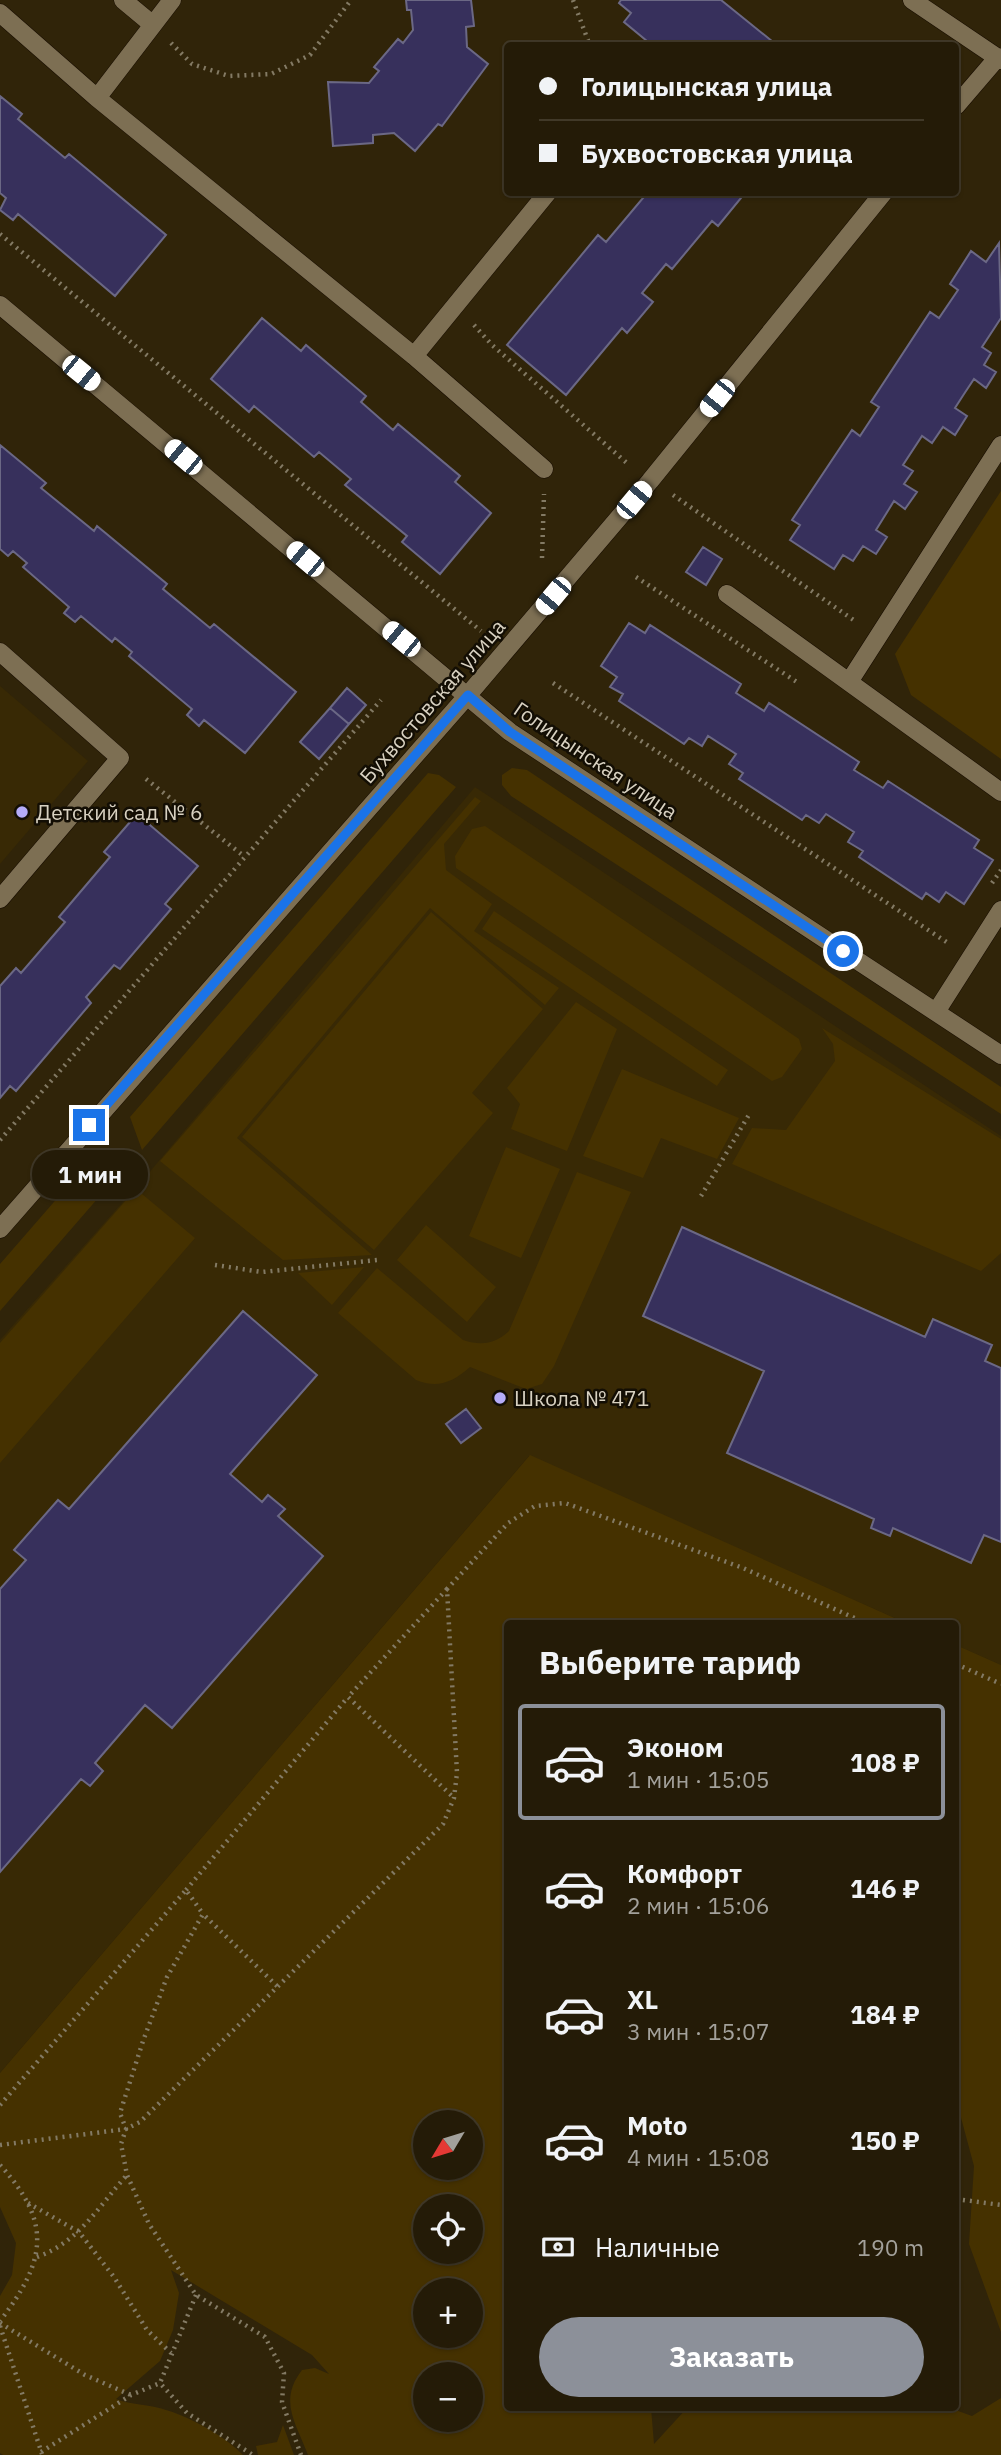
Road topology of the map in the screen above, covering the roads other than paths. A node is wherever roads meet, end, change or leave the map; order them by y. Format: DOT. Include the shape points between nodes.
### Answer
graph roads {
  1 [pos="123,0"];
  2 [pos="172,0"];
  3 [pos="912,0"];
  4 [pos="0,13"];
  5 [pos="153,25"];
  6 [pos="999,58"];
  7 [pos="97,98"];
  8 [pos="959,103"];
  9 [pos="545,196"];
  10 [pos="881,196"];
  11 [pos="0,305"];
  12 [pos="414,356"];
  13 [pos="1001,445"];
  14 [pos="544,469"];
  15 [pos="727,594"];
  16 [pos="0,652"];
  17 [pos="849,682"];
  18 [pos="468,695"];
  19 [pos="1001,792"];
  20 [pos="0,899"];
  21 [pos="1001,909"];
  22 [pos="936,1012"];
  23 [pos="1001,1055"];
  24 [pos="0,1229"];
  1 -- 5 [label="street"];
  2 -- 5 [label="street"];
  3 -- 6 [label="street"];
  4 -- 7 [label="street"];
  5 -- 7 [label="street"];
  6 -- 8 [label="street"];
  7 -- 12 [label="street"];
  9 -- 12 [label="street"];
  10 -- 18 [label="street, Бухвостовская улица" via="650,481"];
  11 -- 18 [label="street, Голицынская улица"];
  12 -- 14 [label="street"];
  13 -- 17 [label="street"];
  15 -- 17 [label="street"];
  16 -- 20 [label="street" via="120,758"];
  17 -- 19 [label="street"];
  18 -- 22 [label="street, Голицынская улица" via="510,732"];
  18 -- 24 [label="street, Бухвостовская улица"];
  21 -- 22 [label="street"];
  22 -- 23 [label="street, Голицынская улица"];
}
